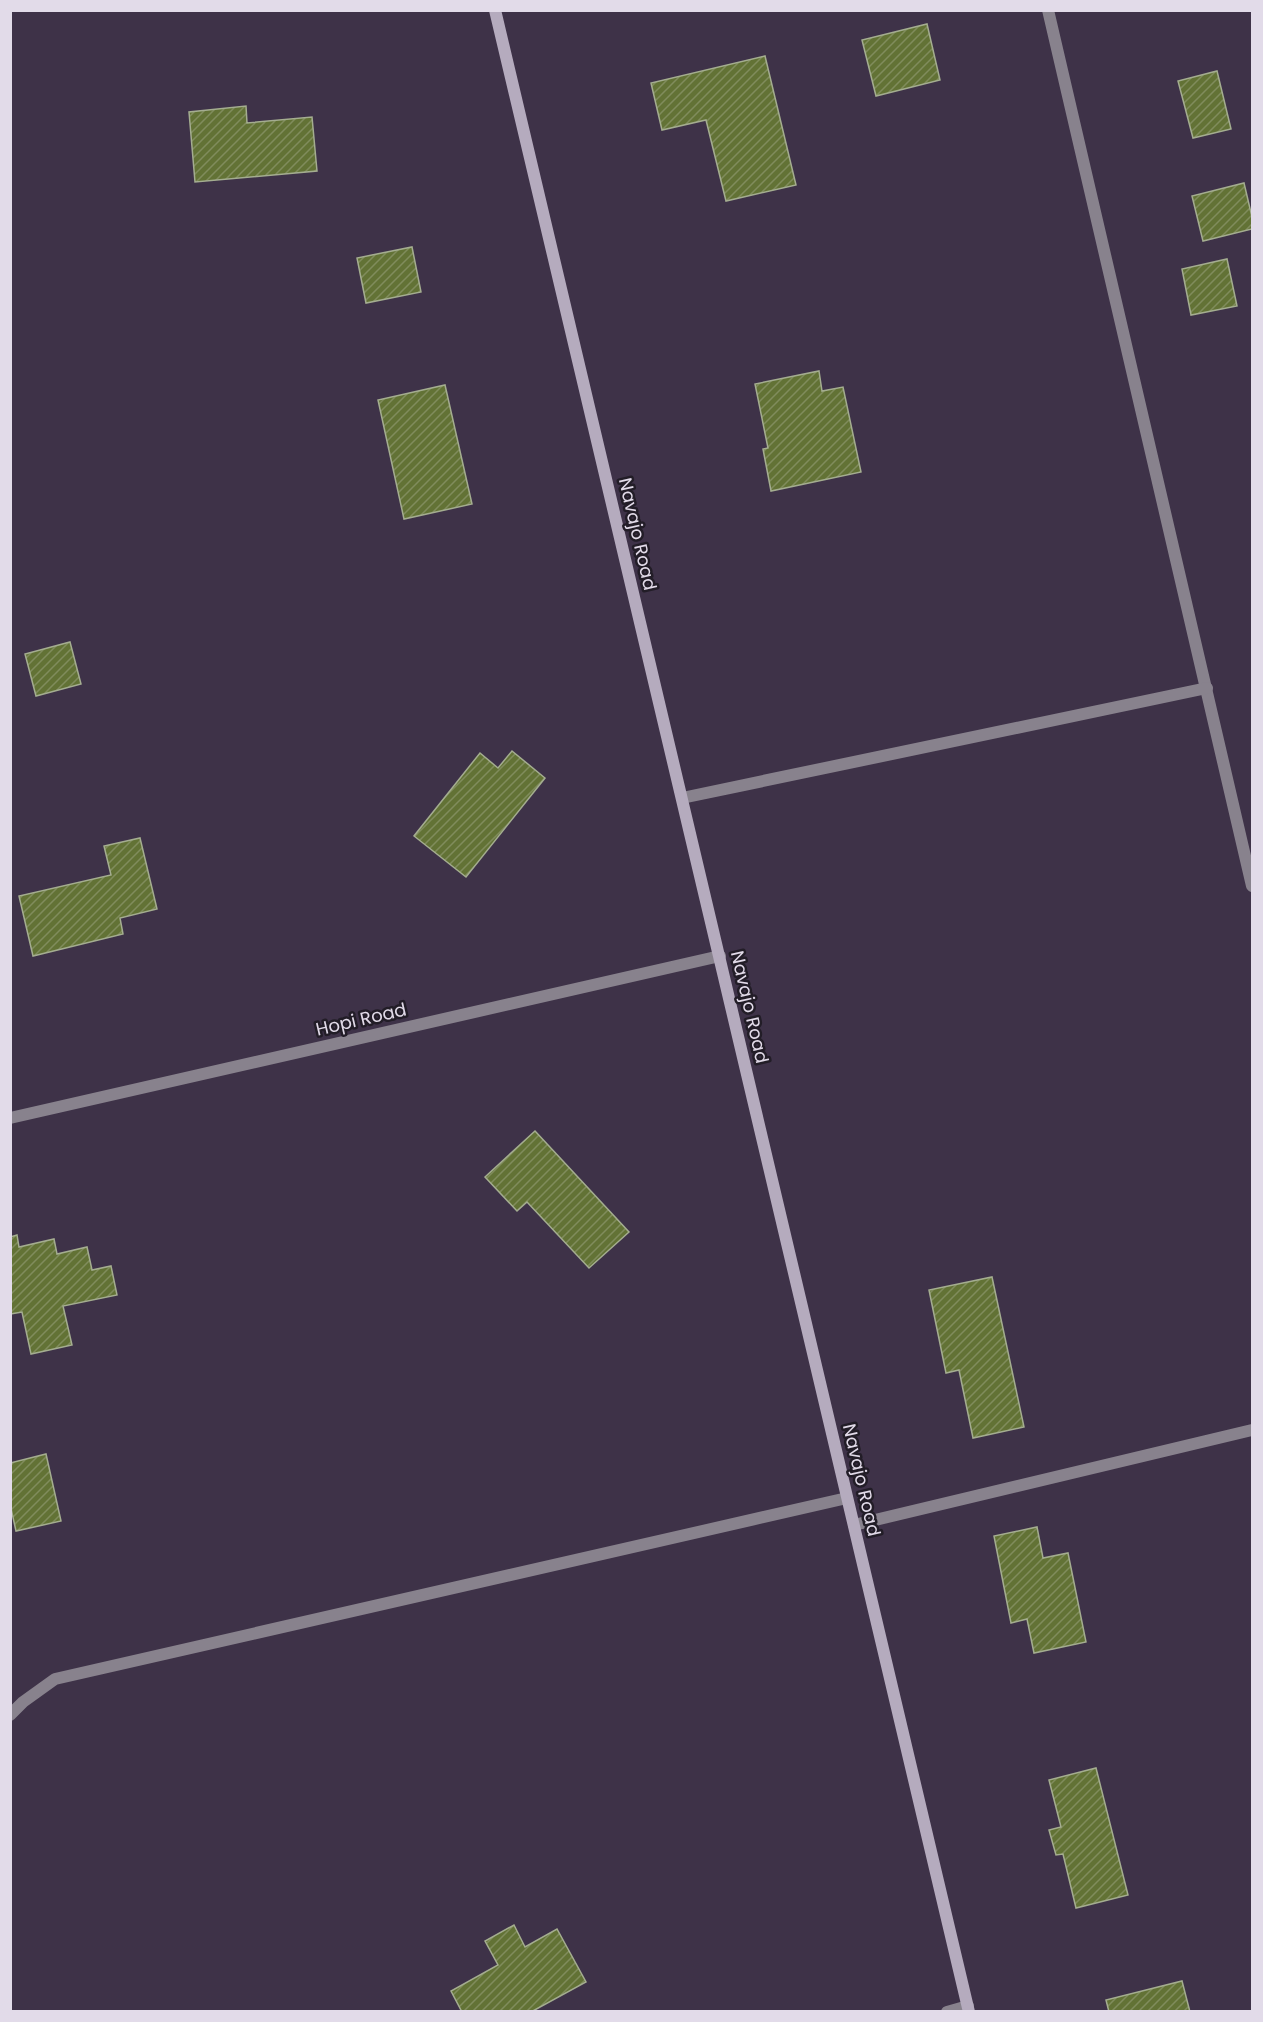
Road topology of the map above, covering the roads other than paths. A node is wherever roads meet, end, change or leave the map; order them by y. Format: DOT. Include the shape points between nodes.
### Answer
graph roads {
  1 [pos="495,10"];
  2 [pos="1048,10"];
  3 [pos="1207,688"];
  4 [pos="682,798"];
  5 [pos="1252,886"];
  6 [pos="720,956"];
  7 [pos="10,1118"];
  8 [pos="1252,1430"];
  9 [pos="848,1498"];
  10 [pos="854,1525"];
  11 [pos="10,1715"];
  12 [pos="969,2009"];
  13 [pos="947,2012"];
  1 -- 4 [label="main road, Navajo Road"];
  2 -- 3 [label="street"];
  3 -- 4 [label="street"];
  3 -- 5 [label="street"];
  4 -- 6 [label="main road, Navajo Road"];
  6 -- 7 [label="street, Hopi Road"];
  6 -- 9 [label="main road, Navajo Road"];
  8 -- 10 [label="street"];
  9 -- 10 [label="main road, Navajo Road"];
  9 -- 11 [label="street" via="55,1679"];
  10 -- 12 [label="main road, Navajo Road"];
  12 -- 13 [label="street"];
}
